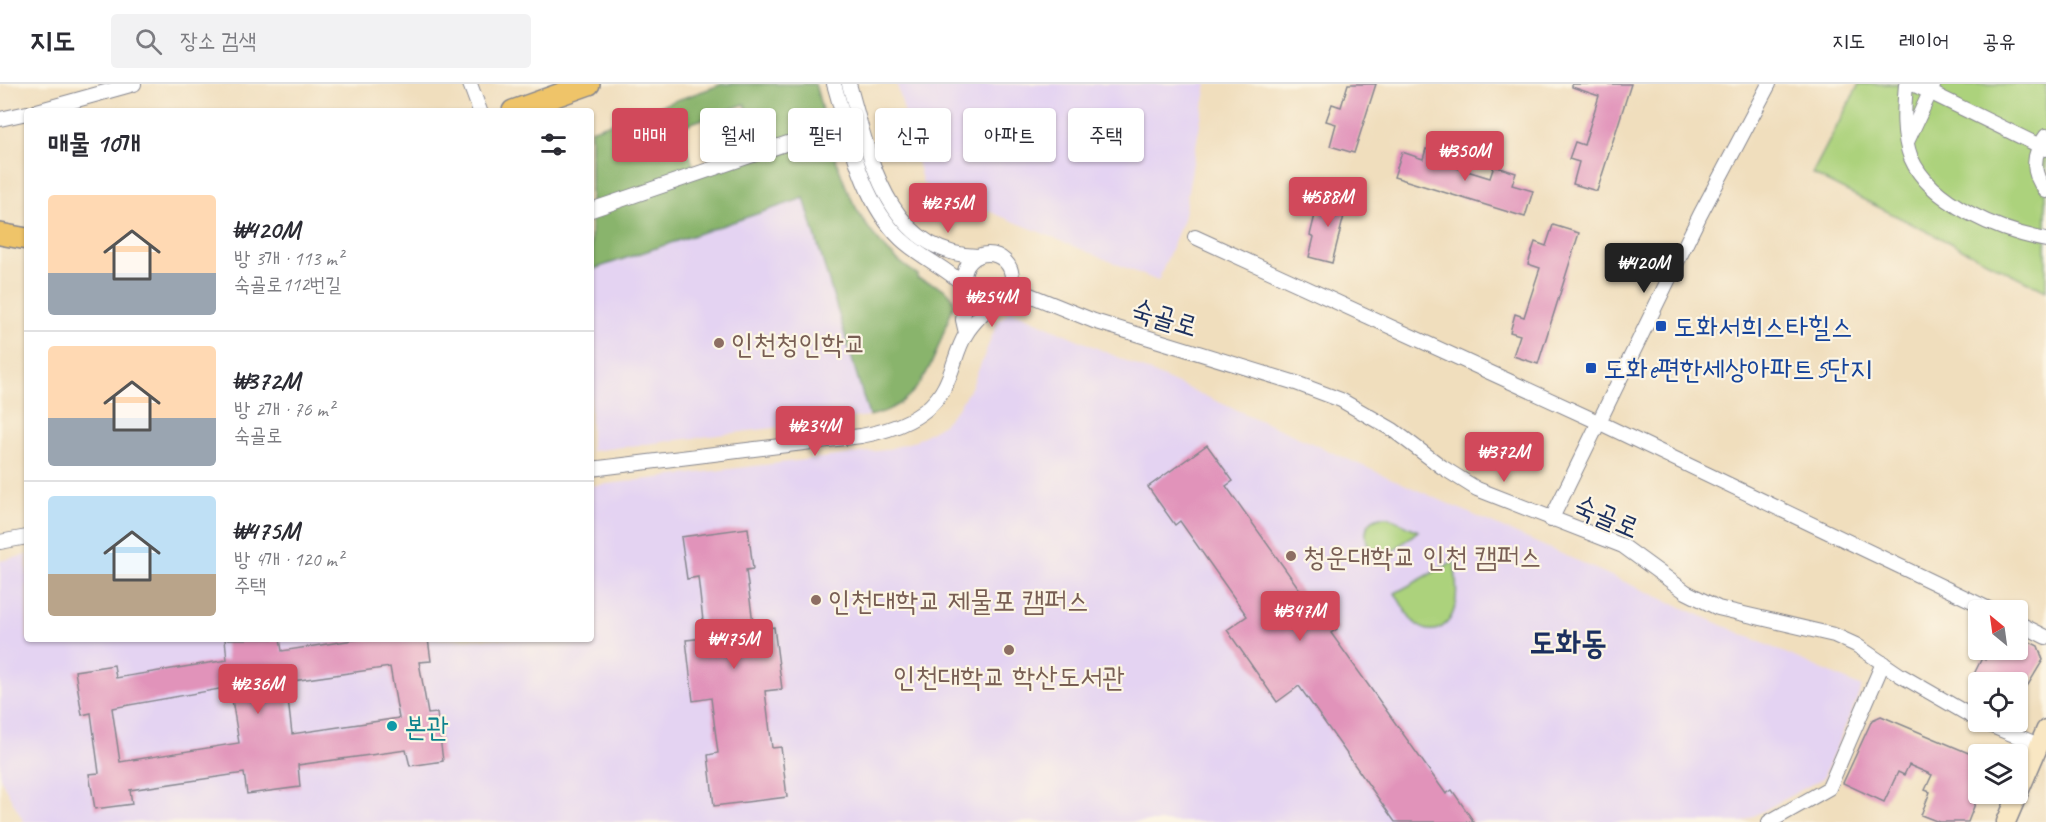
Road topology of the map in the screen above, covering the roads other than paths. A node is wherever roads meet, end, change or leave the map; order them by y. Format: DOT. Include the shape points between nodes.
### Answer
graph roads {
  1 [pos="134,84"];
  2 [pos="470,84"];
  3 [pos="589,84"];
  4 [pos="834,84"];
  5 [pos="849,84"];
  6 [pos="1769,84"];
  7 [pos="1906,84"];
  8 [pos="1913,84"];
  9 [pos="1932,88"];
  10 [pos="50,108"];
  11 [pos="479,108"];
  12 [pos="521,108"];
  13 [pos="24,114"];
  14 [pos="0,119"];
  15 [pos="1907,142"];
  16 [pos="788,143"];
  17 [pos="2044,144"];
  18 [pos="2046,191"];
  19 [pos="594,209"];
  20 [pos="2046,226"];
  21 [pos="0,234"];
  22 [pos="1195,237"];
  23 [pos="24,238"];
  24 [pos="2043,240"];
  25 [pos="978,256"];
  26 [pos="1010,287"];
  27 [pos="966,288"];
  28 [pos="997,300"];
  29 [pos="966,333"];
  30 [pos="1598,422"];
  31 [pos="594,469"];
  32 [pos="1551,520"];
  33 [pos="24,538"];
  34 [pos="0,542"];
  35 [pos="1970,600"];
  36 [pos="2028,628"];
  37 [pos="2046,637"];
  38 [pos="1883,663"];
  39 [pos="1968,714"];
  40 [pos="2023,732"];
  41 [pos="2042,737"];
  42 [pos="1769,822"];
  43 [pos="2006,822"];
  1 -- 10 [label="street"];
  2 -- 11 [label="street"];
  3 -- 12 [label="main road"];
  4 -- 27 [label="street" via="865,186 881,215 903,240"];
  5 -- 25 [label="street" via="875,172 885,196 902,220 942,249"];
  6 -- 30 [label="street"];
  7 -- 15 [label="street"];
  8 -- 9 [label="street"];
  9 -- 15 [label="street"];
  9 -- 17 [label="street"];
  13 -- 14 [label="street"];
  15 -- 24 [label="street" via="1925,180 1950,200 2000,227"];
  16 -- 19 [label="street"];
  17 -- 18 [label="street" via="2036,154 2036,174"];
  20 -- 24 [label="street"];
  21 -- 23 [label="main road"];
  22 -- 30 [label="street"];
  25 -- 26 [label="street" via="992,254 1004,260 1011,272"];
  25 -- 27 [label="street" via="967,265"];
  26 -- 28 [label="street"];
  26 -- 32 [label="street, 숙골로" via="1094,321 1341,400 1392,430 1459,479"];
  27 -- 28 [label="street" via="977,300"];
  27 -- 29 [label="street"];
  28 -- 29 [label="street"];
  29 -- 31 [label="street" via="938,398 894,428 861,436"];
  30 -- 32 [label="street"];
  30 -- 35 [label="street"];
  32 -- 38 [label="street, 숙골로" via="1623,546 1686,592 1718,608 1834,635"];
  33 -- 34 [label="street"];
  36 -- 37 [label="street"];
  38 -- 39 [label="street, 숙골로"];
  38 -- 42 [label="street" via="1829,788"];
  40 -- 41 [label="street, 숙골로"];
  41 -- 43 [label="street"];
}
